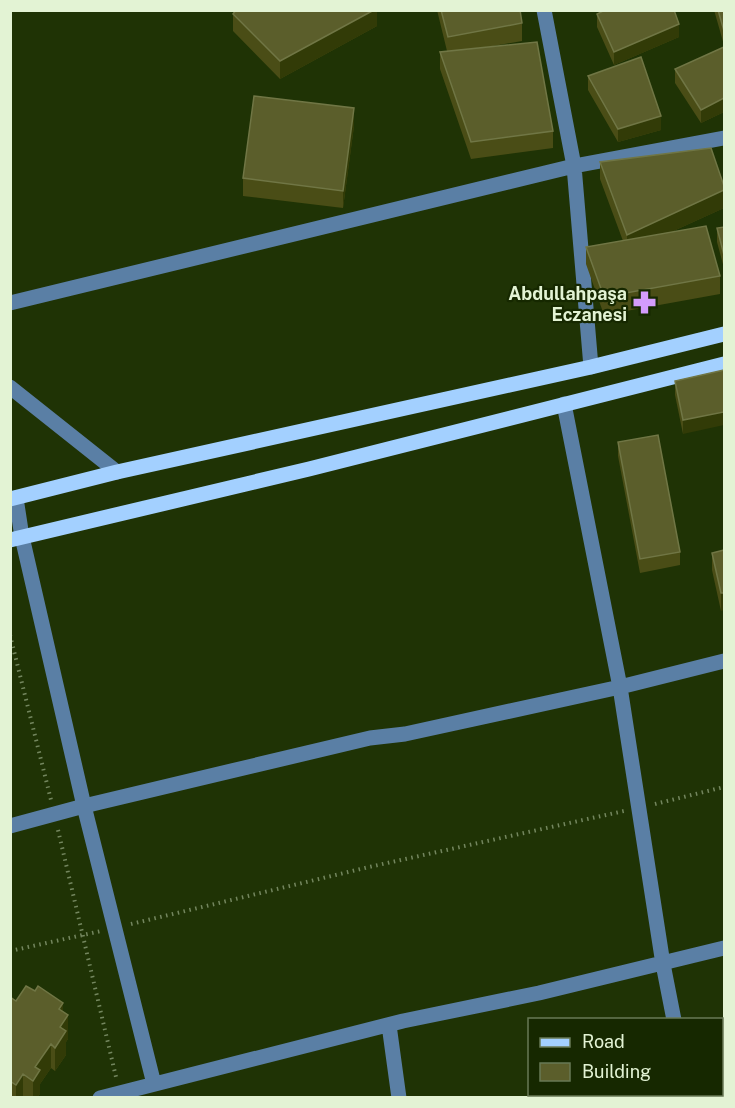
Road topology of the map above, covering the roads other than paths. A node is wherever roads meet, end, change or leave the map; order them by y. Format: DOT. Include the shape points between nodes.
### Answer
graph roads {
  1 [pos="544,10"];
  2 [pos="724,138"];
  3 [pos="574,166"];
  4 [pos="10,303"];
  5 [pos="724,334"];
  6 [pos="724,364"];
  7 [pos="591,367"];
  8 [pos="10,387"];
  9 [pos="564,404"];
  10 [pos="117,472"];
  11 [pos="13,498"];
  12 [pos="16,538"];
  13 [pos="724,661"];
  14 [pos="620,687"];
  15 [pos="84,806"];
  16 [pos="10,826"];
  17 [pos="724,948"];
  18 [pos="663,964"];
  19 [pos="674,1018"];
  20 [pos="389,1025"];
  21 [pos="154,1084"];
  22 [pos="100,1098"];
  23 [pos="399,1098"];
  1 -- 3 [label="street"];
  2 -- 3 [label="street"];
  3 -- 4 [label="street"];
  3 -- 7 [label="street"];
  5 -- 7 [label="main road"];
  6 -- 9 [label="main road"];
  7 -- 10 [label="main road"];
  8 -- 10 [label="street"];
  9 -- 12 [label="main road"];
  9 -- 14 [label="street"];
  10 -- 11 [label="main road"];
  11 -- 12 [label="street"];
  12 -- 15 [label="street"];
  13 -- 14 [label="street"];
  14 -- 15 [label="street" via="405,734 370,738"];
  14 -- 18 [label="street"];
  15 -- 16 [label="street"];
  15 -- 21 [label="street"];
  17 -- 18 [label="street"];
  18 -- 19 [label="street"];
  18 -- 20 [label="street"];
  20 -- 21 [label="street"];
  20 -- 23 [label="street"];
  21 -- 22 [label="street"];
}
